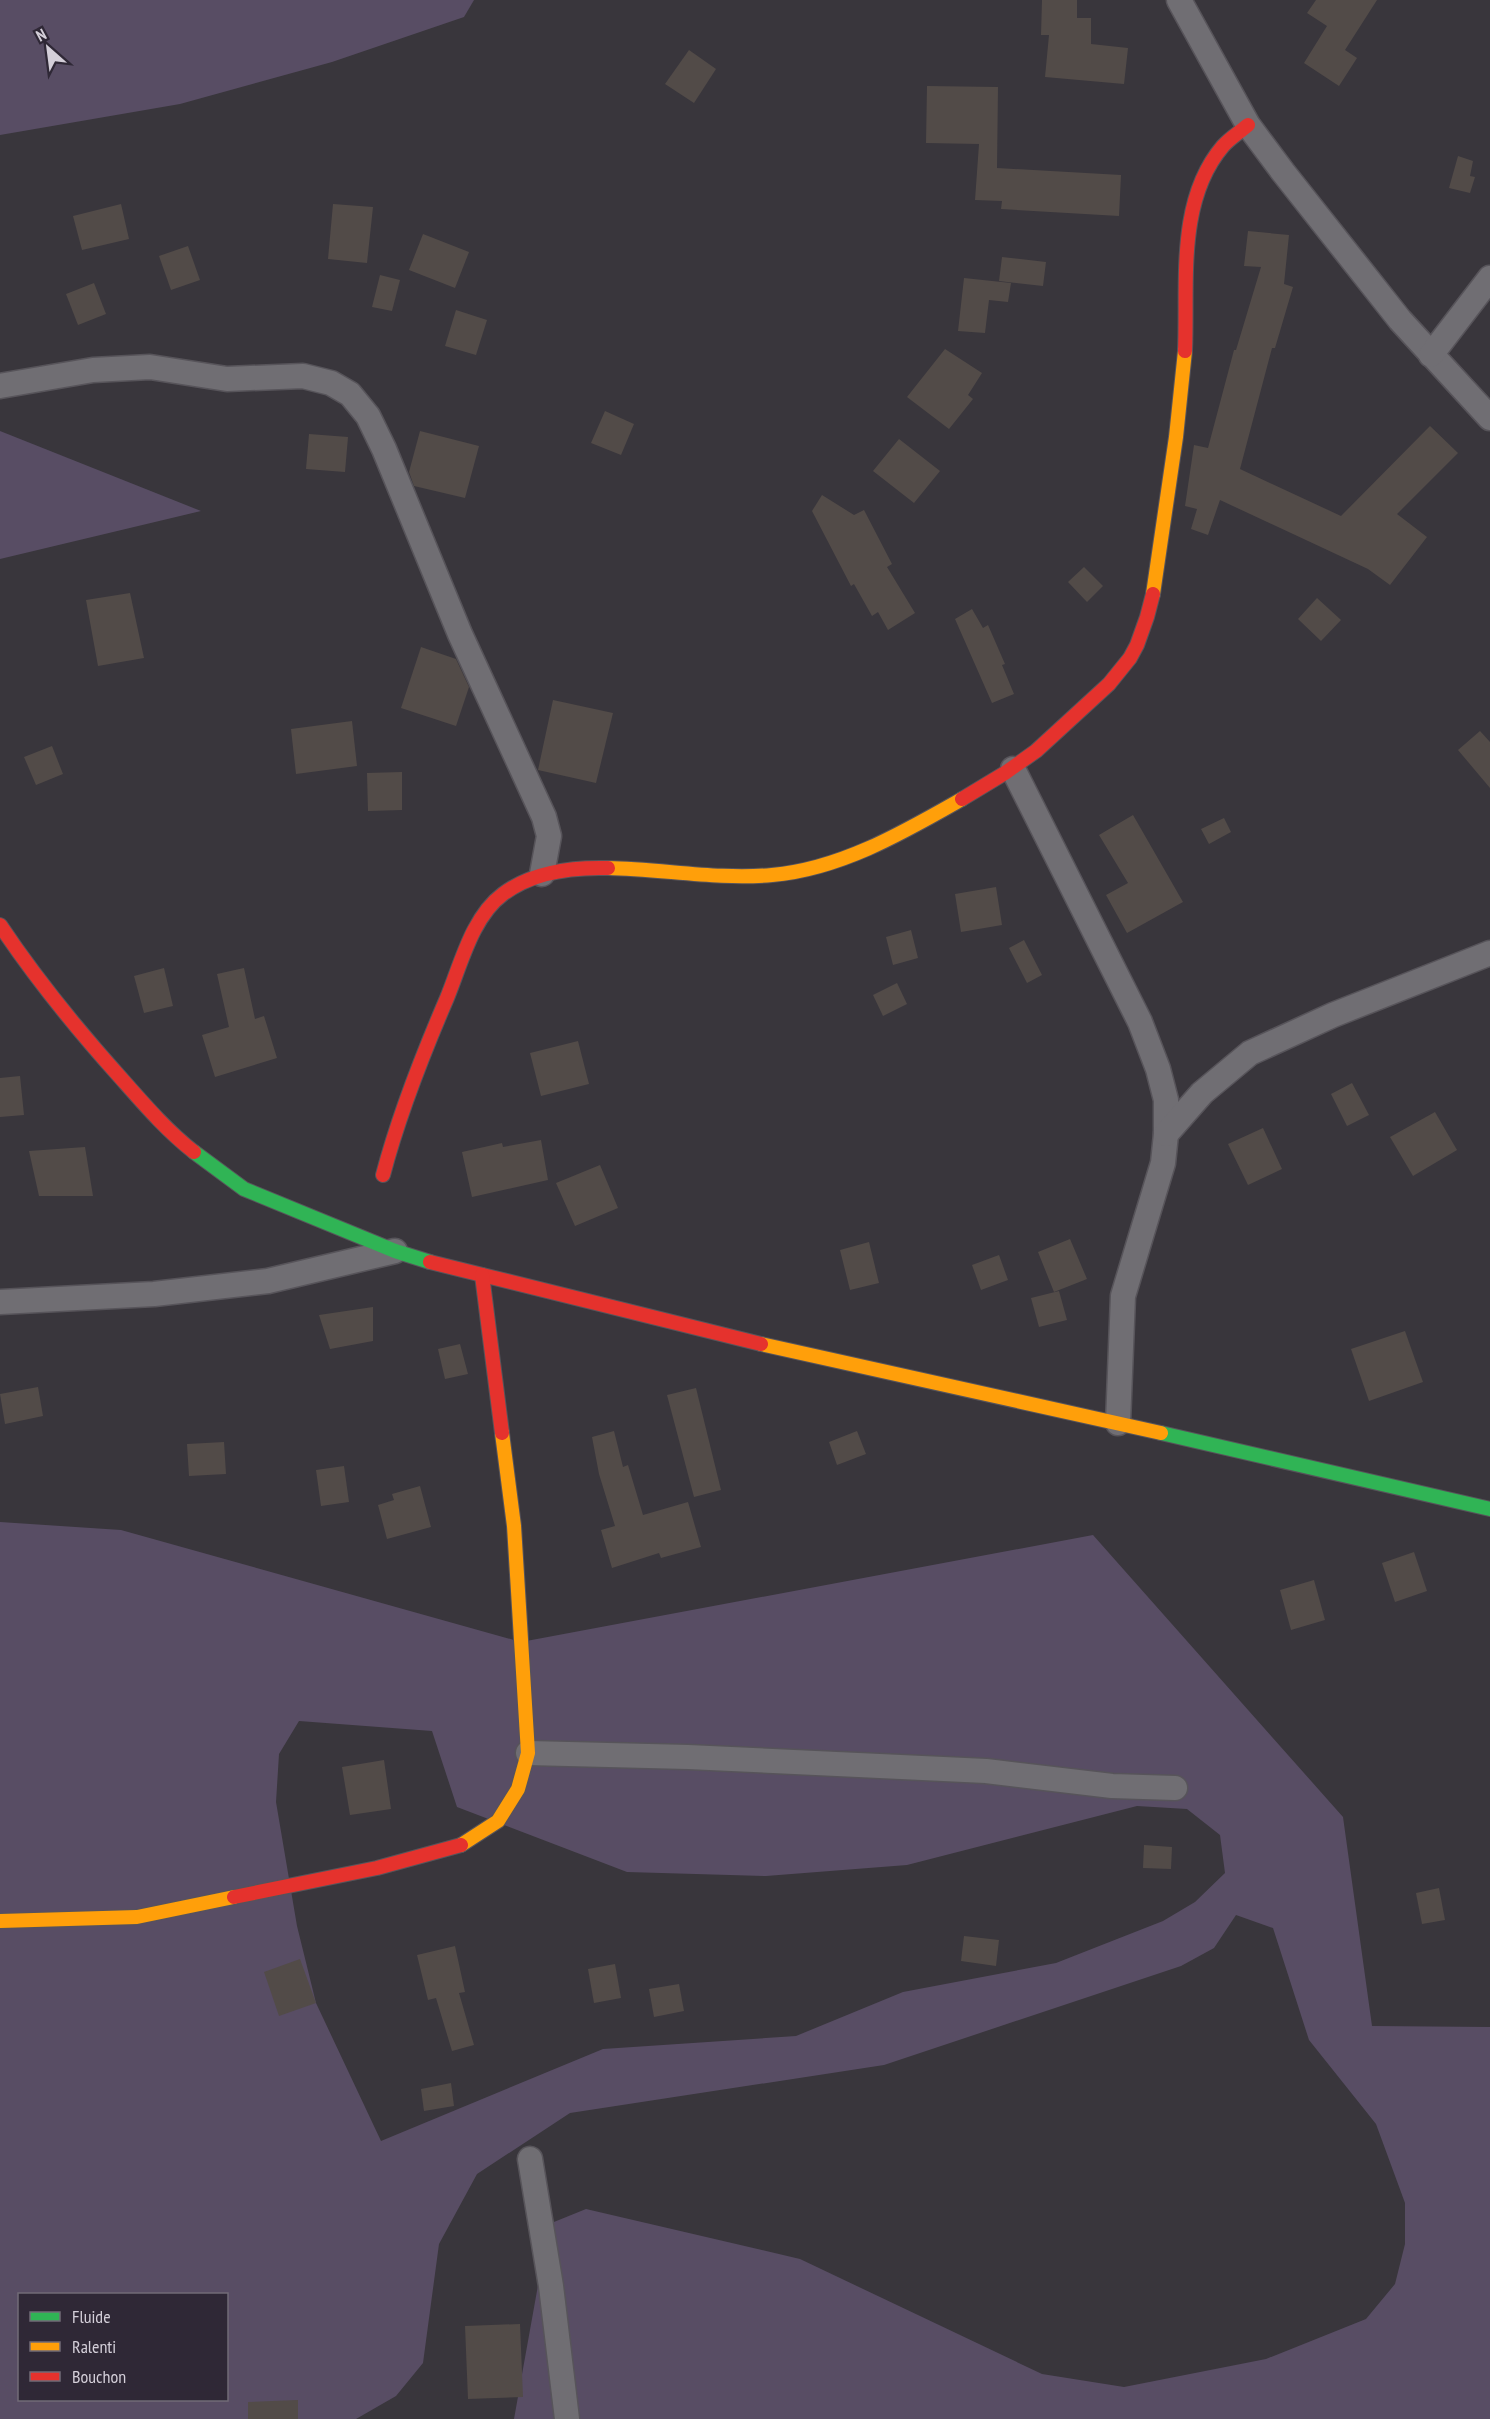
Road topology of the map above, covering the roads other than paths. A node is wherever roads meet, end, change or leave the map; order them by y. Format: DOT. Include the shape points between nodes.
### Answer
graph roads {
  1 [pos="1179,0"];
  2 [pos="1248,125"];
  3 [pos="1490,278"];
  4 [pos="1431,355"];
  5 [pos="0,386"];
  6 [pos="1490,418"];
  7 [pos="1013,769"];
  8 [pos="542,874"];
  9 [pos="0,925"];
  10 [pos="1490,953"];
  11 [pos="1166,1134"];
  12 [pos="383,1175"];
  13 [pos="395,1251"];
  14 [pos="482,1275"];
  15 [pos="0,1302"];
  16 [pos="1118,1423"];
  17 [pos="1490,1509"];
  18 [pos="528,1753"];
  19 [pos="1175,1788"];
  20 [pos="0,1921"];
  21 [pos="530,2159"];
  22 [pos="567,2419"];
  1 -- 2 [label="street"];
  2 -- 4 [label="street" via="1359,270"];
  2 -- 7 [label="street" via="1224,144 1195,203 1181,406 1150,614 1123,670"];
  3 -- 4 [label="street"];
  4 -- 6 [label="street"];
  5 -- 8 [label="street" via="93,370 150,367 227,378 303,376 332,382 350,394 368,416 384,449 455,623 544,817 549,836"];
  7 -- 8 [label="street" via="914,826 810,870 732,875 572,868"];
  7 -- 11 [label="street" via="1140,1022 1166,1100"];
  8 -- 12 [label="street" via="519,883 498,898 465,949 400,1110"];
  9 -- 13 [label="street" via="67,1018 181,1143 244,1189"];
  10 -- 11 [label="street" via="1333,1015 1250,1053 1202,1093"];
  11 -- 16 [label="street" via="1163,1163 1123,1296"];
  13 -- 14 [label="street"];
  13 -- 15 [label="street" via="268,1281 154,1294"];
  14 -- 16 [label="street" via="732,1338"];
  14 -- 18 [label="street" via="514,1526"];
  16 -- 17 [label="street"];
  18 -- 19 [label="street" via="986,1771 1112,1786"];
  18 -- 20 [label="street" via="518,1789 498,1821 460,1846 377,1868 137,1917"];
  21 -- 22 [label="street"];
}
